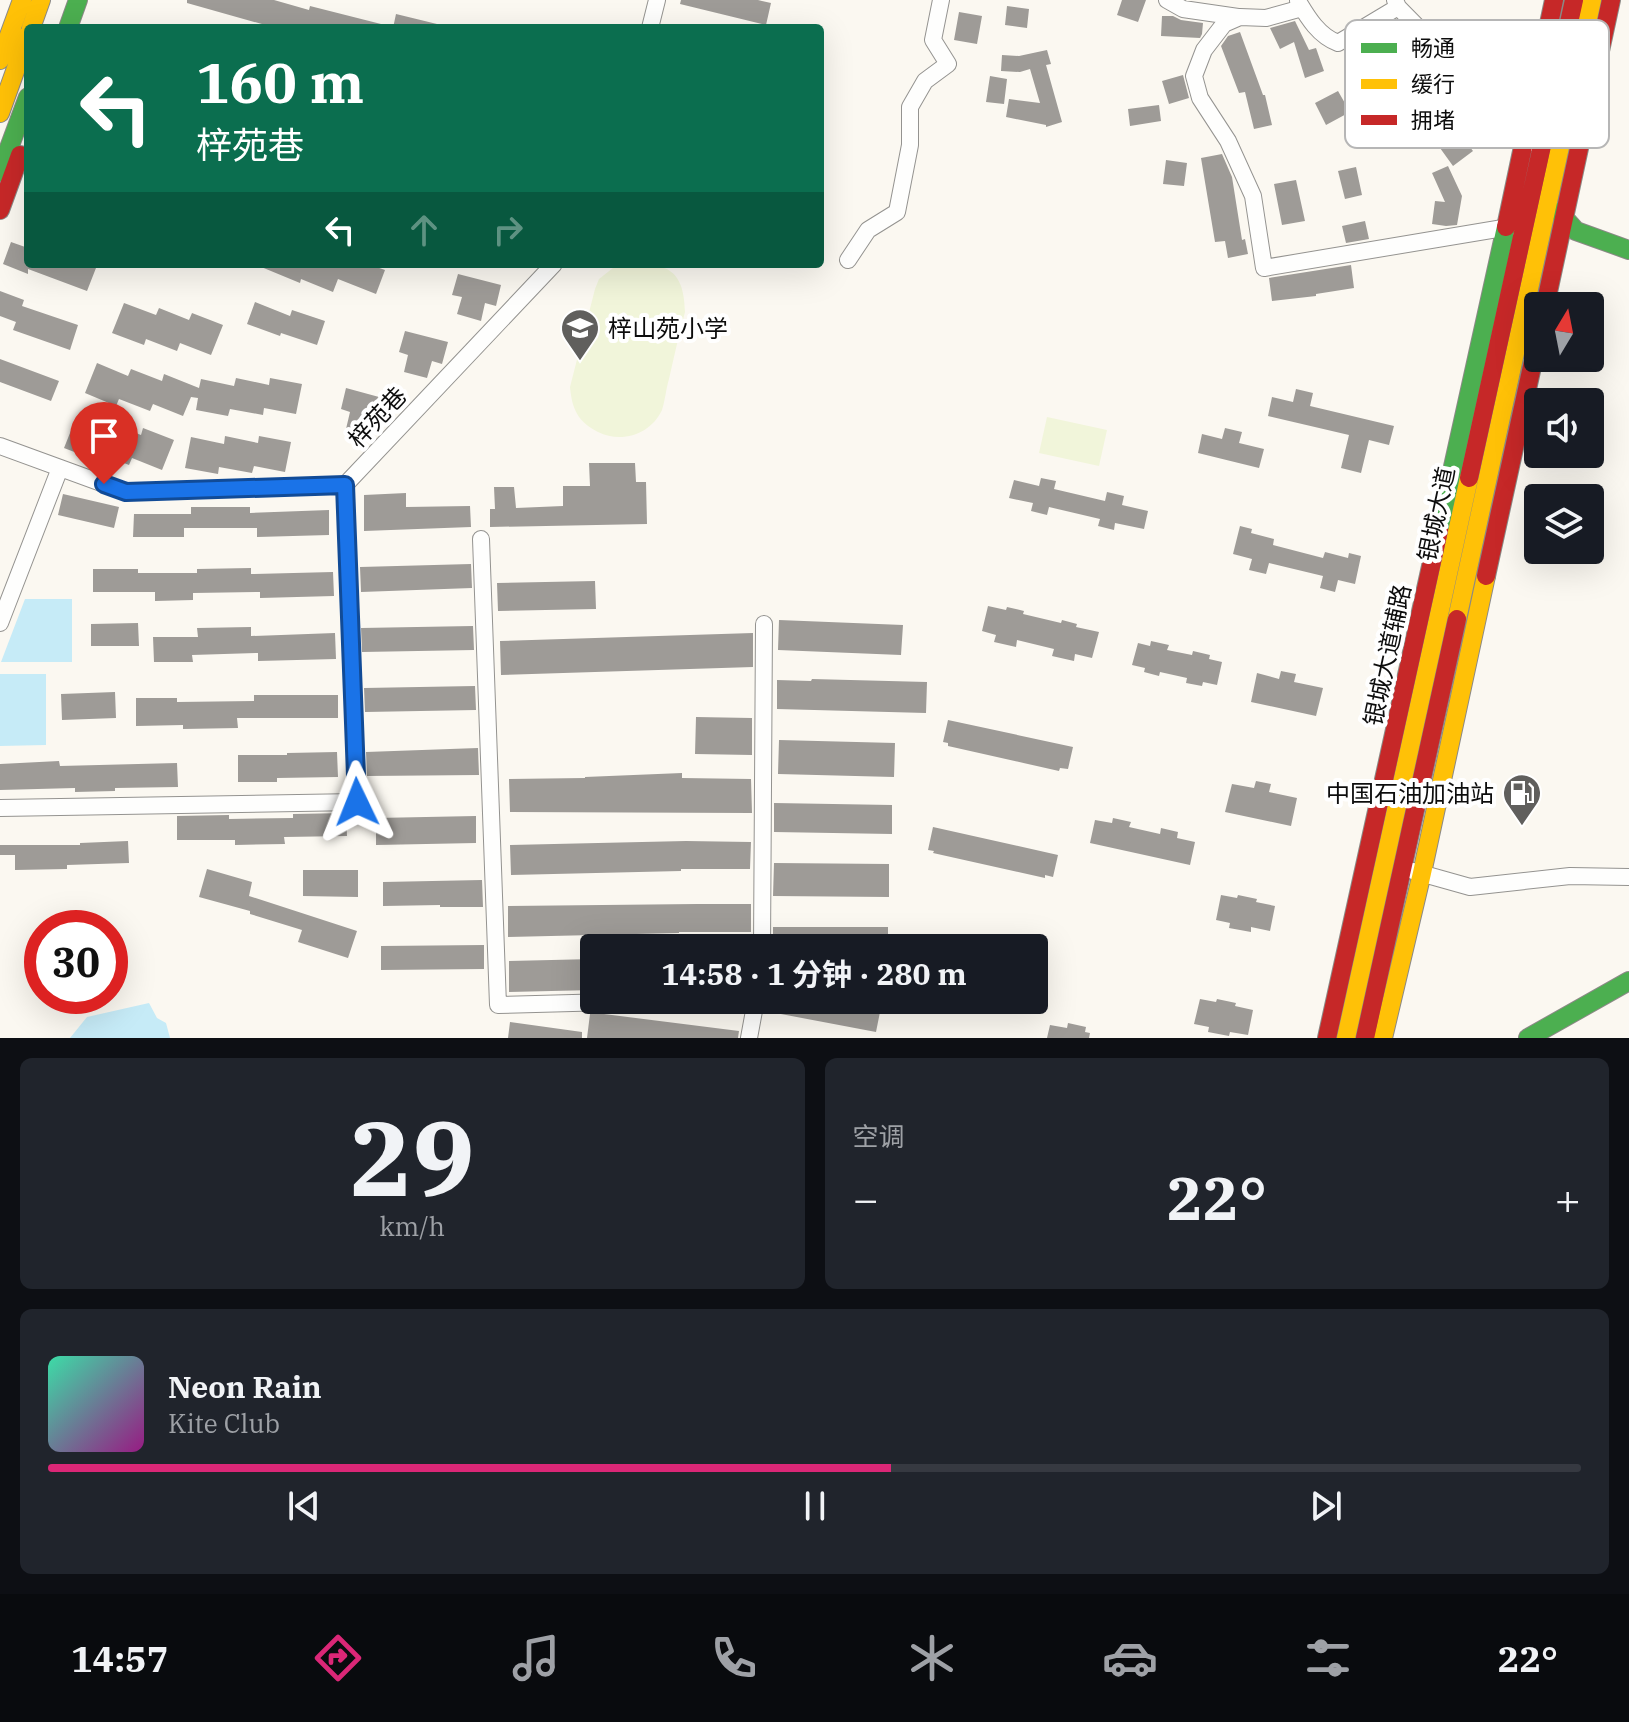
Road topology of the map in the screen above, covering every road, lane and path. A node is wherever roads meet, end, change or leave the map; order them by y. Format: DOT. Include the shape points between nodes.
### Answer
graph roads {
  1 [pos="22,0"];
  2 [pos="41,0"];
  3 [pos="64,0"];
  4 [pos="78,0"];
  5 [pos="657,0"];
  6 [pos="941,0"];
  7 [pos="1167,0"];
  8 [pos="1554,0"];
  9 [pos="1574,0"];
  10 [pos="1592,0"];
  11 [pos="1611,0"];
  12 [pos="1300,4"];
  13 [pos="1397,4"];
  14 [pos="1240,17"];
  15 [pos="1373,20"];
  16 [pos="1412,20"];
  17 [pos="1550,20"];
  18 [pos="1571,20"];
  19 [pos="1586,20"];
  20 [pos="1607,20"];
  21 [pos="32,24"];
  22 [pos="55,24"];
  23 [pos="69,24"];
  24 [pos="651,24"];
  25 [pos="1345,38"];
  26 [pos="24,46"];
  27 [pos="0,60"];
  28 [pos="24,108"];
  29 [pos="0,113"];
  30 [pos="24,146"];
  31 [pos="1524,148"];
  32 [pos="1540,148"];
  33 [pos="1550,148"];
  34 [pos="1551,148"];
  35 [pos="1579,148"];
  36 [pos="1549,154"];
  37 [pos="0,172"];
  38 [pos="1539,198"];
  39 [pos="0,210"];
  40 [pos="1564,218"];
  41 [pos="1525,224"];
  42 [pos="1505,228"];
  43 [pos="1629,250"];
  44 [pos="848,260"];
  45 [pos="550,268"];
  46 [pos="1548,292"];
  47 [pos="1531,372"];
  48 [pos="0,446"];
  49 [pos="60,468"];
  50 [pos="345,485"];
  51 [pos="481,539"];
  52 [pos="0,623"];
  53 [pos="764,624"];
  54 [pos="0,808"];
  55 [pos="1402,868"];
  56 [pos="1422,873"];
  57 [pos="1629,877"];
  58 [pos="762,934"];
  59 [pos="1629,981"];
  60 [pos="580,1003"];
  61 [pos="753,1014"];
  62 [pos="749,1038"];
  63 [pos="1327,1038"];
  64 [pos="1346,1038"];
  65 [pos="1365,1038"];
  66 [pos="1383,1038"];
  67 [pos="1528,1038"];
  1 -- 27 [label="street"];
  2 -- 21 [label="street"];
  3 -- 22 [label="street"];
  4 -- 23 [label="street"];
  5 -- 24 [label="street"];
  6 -- 44 [label="street" via="933,40 948,64 925,81 910,107 910,145 897,212 868,230"];
  7 -- 14 [label="street" via="1183,9"];
  8 -- 17 [label="street, 银城大道辅路"];
  9 -- 18 [label="street, 银城大道"];
  10 -- 19 [label="street, 银城大道"];
  11 -- 20 [label="street"];
  12 -- 14 [label="street" via="1266,18"];
  12 -- 25 [label="street" via="1331,40"];
  13 -- 15 [label="street"];
  13 -- 16 [label="street"];
  14 -- 42 [label="street" via="1224,24 1204,50 1194,76 1200,98 1228,141 1253,196 1264,268"];
  26 -- 29 [label="street"];
  28 -- 37 [label="street"];
  30 -- 39 [label="street"];
  31 -- 42 [label="street, 银城大道辅路"];
  32 -- 36 [label="street"];
  33 -- 36 [label="street, 银城大道"];
  34 -- 36 [label="street, 银城大道"];
  35 -- 40 [label="street"];
  36 -- 38 [label="street, 银城大道"];
  38 -- 40 [label="street"];
  38 -- 41 [label="street, 银城大道"];
  38 -- 55 [label="street, 银城大道"];
  40 -- 43 [label="street" via="1576,231"];
  40 -- 46 [label="street"];
  41 -- 42 [label="street"];
  41 -- 64 [label="street, 银城大道"];
  42 -- 63 [label="street, 银城大道辅路"];
  45 -- 50 [label="street, 梓苑巷"];
  47 -- 56 [label="street"];
  48 -- 49 [label="street"];
  49 -- 50 [label="street" via="126,492"];
  49 -- 52 [label="street"];
  50 -- 54 [label="street" via="357,802"];
  51 -- 60 [label="street" via="498,1005"];
  53 -- 58 [label="street"];
  55 -- 56 [label="street"];
  55 -- 65 [label="street, 银城大道"];
  56 -- 57 [label="street" via="1470,887 1570,876"];
  56 -- 66 [label="street"];
  59 -- 67 [label="street"];
  61 -- 62 [label="street"];
}
